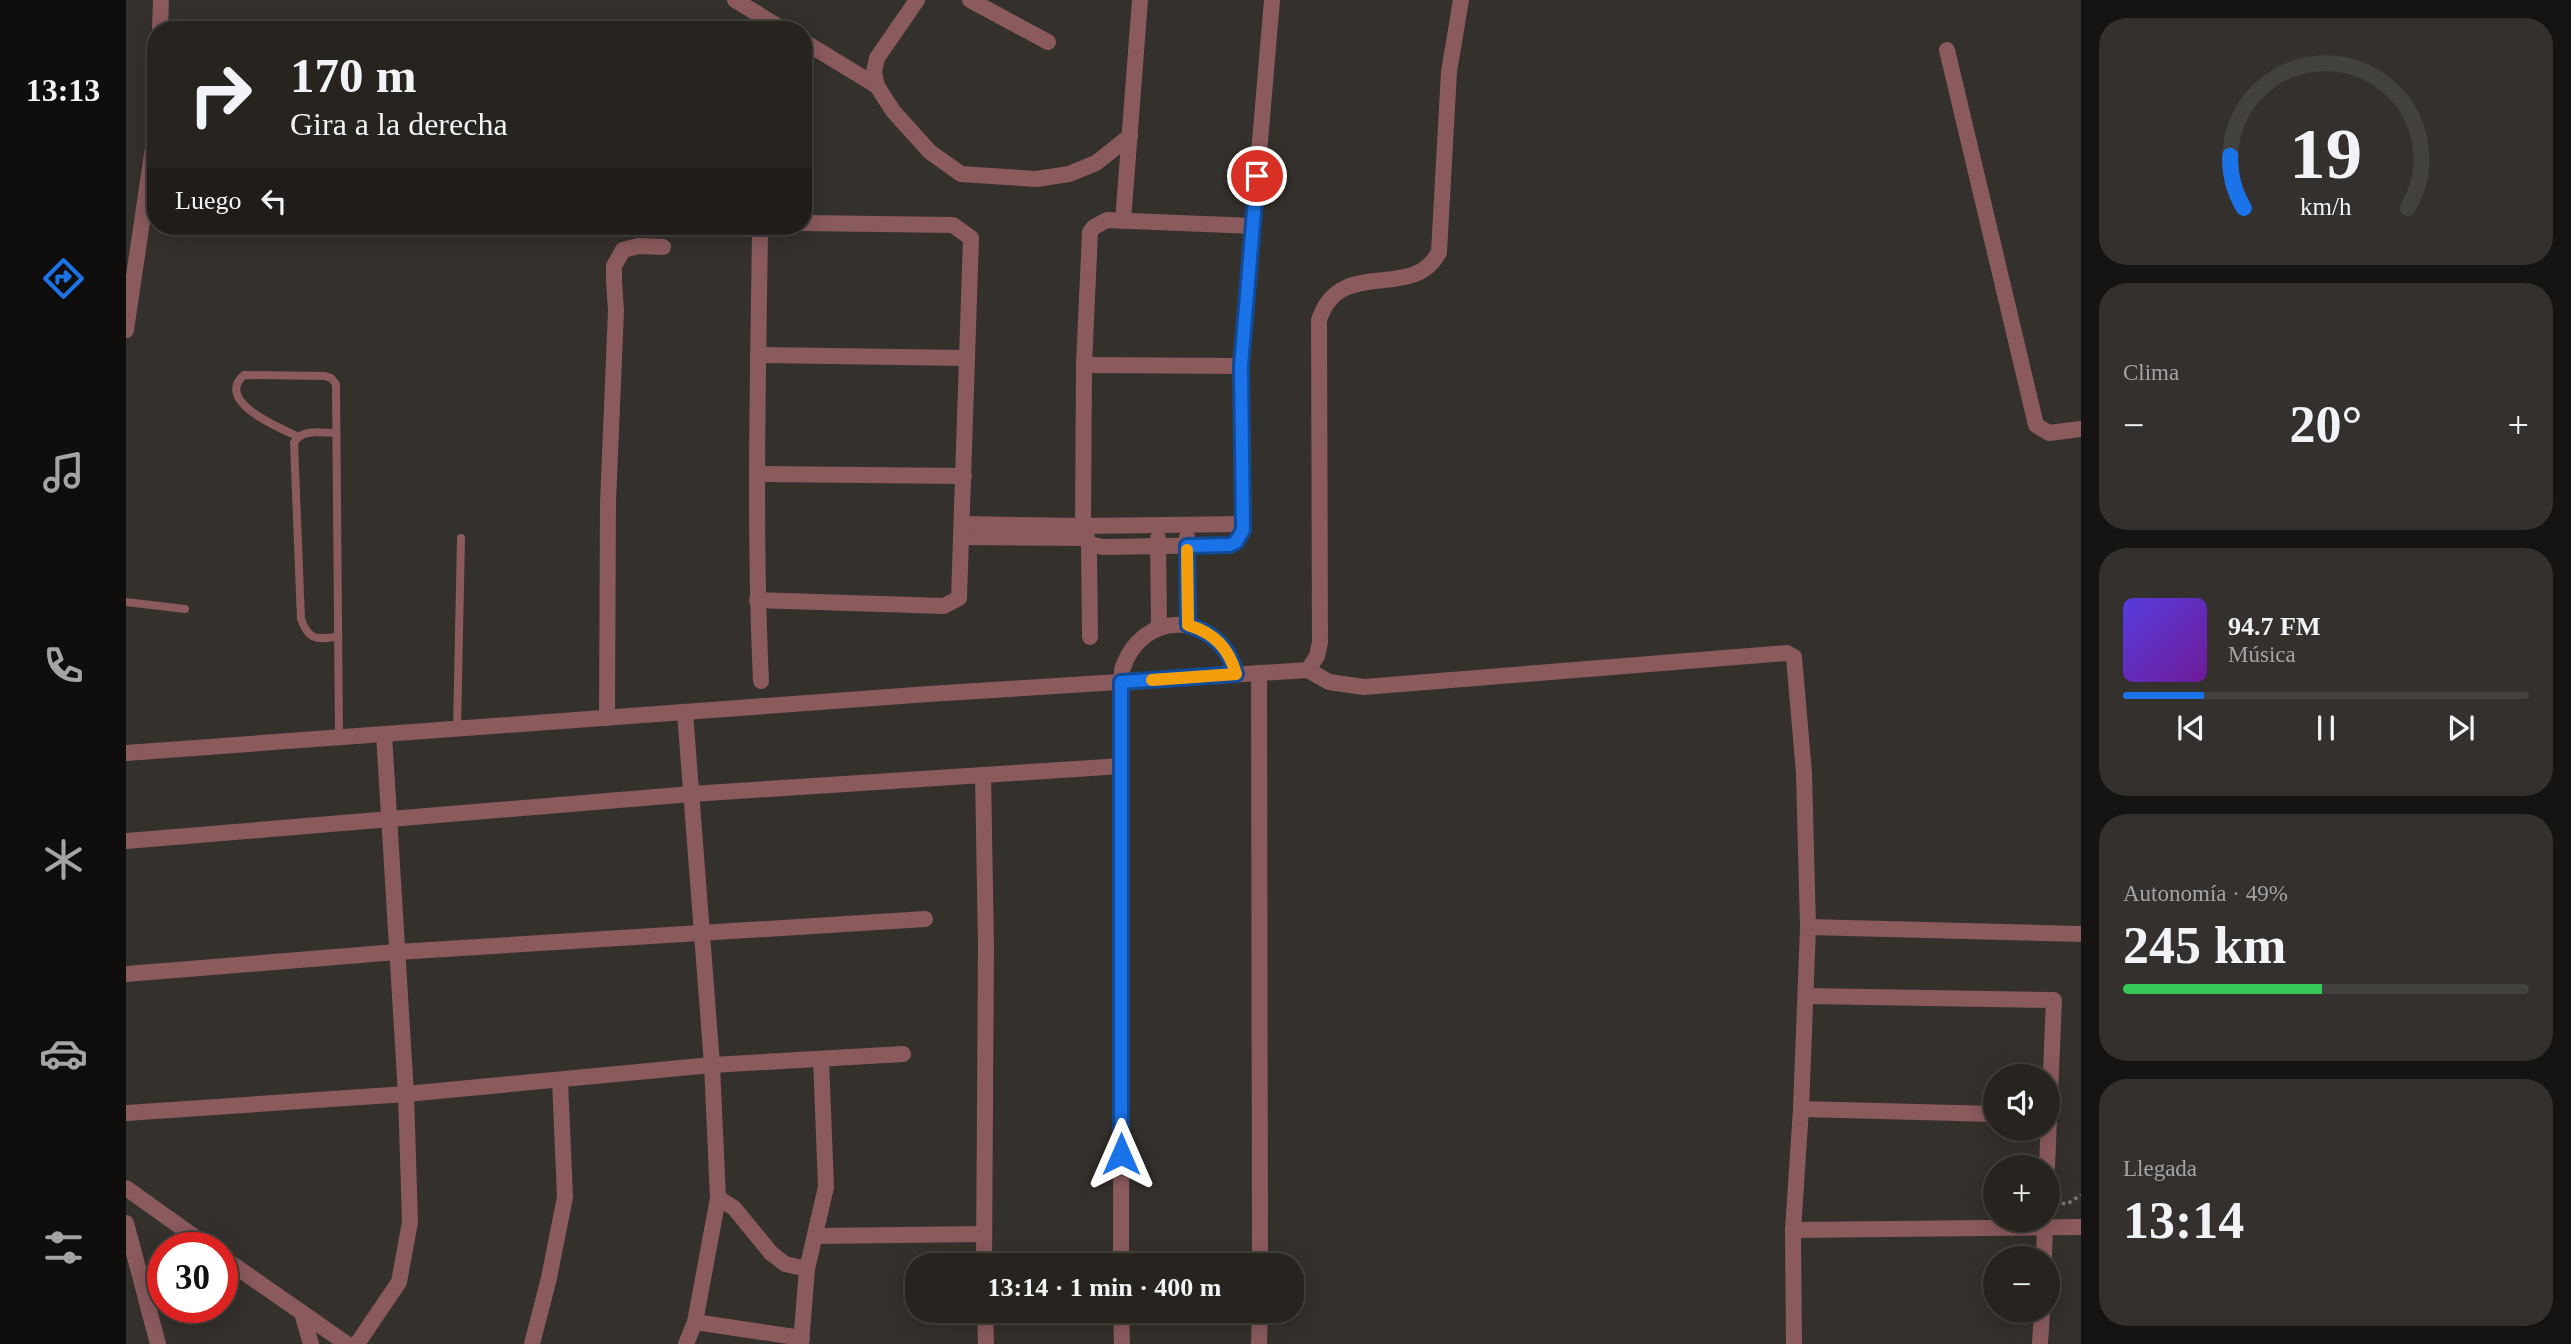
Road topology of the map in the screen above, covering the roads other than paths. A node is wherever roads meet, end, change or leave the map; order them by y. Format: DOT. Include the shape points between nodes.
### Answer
graph roads {
  1 [pos="161,0"];
  2 [pos="735,0"];
  3 [pos="917,0"];
  4 [pos="970,0"];
  5 [pos="1140,0"];
  6 [pos="1272,0"];
  7 [pos="1461,0"];
  8 [pos="160,21"];
  9 [pos="769,21"];
  10 [pos="1048,43"];
  11 [pos="812,46"];
  12 [pos="1947,50"];
  13 [pos="877,86"];
  14 [pos="1130,136"];
  15 [pos="147,188"];
  16 [pos="1123,220"];
  17 [pos="812,223"];
  18 [pos="1253,226"];
  19 [pos="760,235"];
  20 [pos="663,247"];
  21 [pos="126,330"];
  22 [pos="758,355"];
  23 [pos="967,358"];
  24 [pos="1084,365"];
  25 [pos="1241,366"];
  26 [pos="2081,429"];
  27 [pos="336,433"];
  28 [pos="297,436"];
  29 [pos="757,474"];
  30 [pos="964,476"];
  31 [pos="1243,524"];
  32 [pos="1157,525"];
  33 [pos="1187,525"];
  34 [pos="962,530"];
  35 [pos="1086,536"];
  36 [pos="461,538"];
  37 [pos="1158,546"];
  38 [pos="1187,546"];
  39 [pos="757,600"];
  40 [pos="126,602"];
  41 [pos="185,609"];
  42 [pos="1188,625"];
  43 [pos="1159,628"];
  44 [pos="1090,637"];
  45 [pos="338,638"];
  46 [pos="1308,670"];
  47 [pos="1259,673"];
  48 [pos="1236,674"];
  49 [pos="761,681"];
  50 [pos="1121,682"];
  51 [pos="685,712"];
  52 [pos="607,718"];
  53 [pos="457,729"];
  54 [pos="384,734"];
  55 [pos="339,737"];
  56 [pos="126,753"];
  57 [pos="1122,766"];
  58 [pos="982,775"];
  59 [pos="691,793"];
  60 [pos="390,819"];
  61 [pos="126,841"];
  62 [pos="925,919"];
  63 [pos="1808,927"];
  64 [pos="702,934"];
  65 [pos="2081,934"];
  66 [pos="397,952"];
  67 [pos="126,974"];
  68 [pos="1806,996"];
  69 [pos="903,1054"];
  70 [pos="821,1059"];
  71 [pos="2051,1064"];
  72 [pos="712,1065"];
  73 [pos="560,1080"];
  74 [pos="406,1094"];
  75 [pos="1801,1109"];
  76 [pos="126,1113"];
  77 [pos="1983,1114"];
  78 [pos="126,1188"];
  79 [pos="718,1198"];
  80 [pos="126,1223"];
  81 [pos="1983,1225"];
  82 [pos="2060,1225"];
  83 [pos="2081,1227"];
  84 [pos="1793,1230"];
  85 [pos="188,1232"];
  86 [pos="984,1234"];
  87 [pos="815,1236"];
  88 [pos="984,1253"];
  89 [pos="1121,1253"];
  90 [pos="1260,1253"];
  91 [pos="238,1268"];
  92 [pos="807,1269"];
  93 [pos="302,1313"];
  94 [pos="695,1322"];
  95 [pos="985,1323"];
  96 [pos="1121,1323"];
  97 [pos="1260,1323"];
  98 [pos="2041,1323"];
  99 [pos="801,1341"];
  100 [pos="158,1344"];
  101 [pos="311,1344"];
  102 [pos="347,1344"];
  103 [pos="357,1344"];
  104 [pos="532,1344"];
  105 [pos="686,1344"];
  106 [pos="986,1344"];
  107 [pos="1122,1344"];
  108 [pos="1259,1344"];
  109 [pos="1794,1344"];
  110 [pos="2040,1344"];
  1 -- 8 [label="street"];
  2 -- 9 [label="street"];
  3 -- 13 [label="street" via="877,58"];
  4 -- 10 [label="street"];
  5 -- 14 [label="street"];
  6 -- 18 [label="street"];
  7 -- 46 [label="street" via="1449,72 1439,252 1429,267 1415,275 1341,289 1327,301 1319,320 1320,642"];
  11 -- 13 [label="street"];
  12 -- 26 [label="street" via="2036,425 2049,433"];
  13 -- 14 [label="street" via="930,152 961,174 1036,179 1069,174 1096,163"];
  14 -- 16 [label="street"];
  15 -- 21 [label="street"];
  16 -- 18 [label="street"];
  16 -- 24 [label="street" via="1100,222 1088,238"];
  17 -- 23 [label="street" via="953,225 971,238"];
  18 -- 25 [label="street"];
  19 -- 22 [label="street"];
  20 -- 52 [label="street" via="623,250 614,266"];
  22 -- 23 [label="street"];
  22 -- 29 [label="street"];
  23 -- 30 [label="street"];
  24 -- 25 [label="street"];
  24 -- 35 [label="street"];
  25 -- 31 [label="street"];
  27 -- 28 [label="lane"];
  27 -- 28 [label="lane" via="336,384 331,378 244,375 238,381 239,398 261,419"];
  27 -- 45 [label="lane"];
  28 -- 45 [label="lane" via="301,619 306,633 316,639"];
  29 -- 30 [label="street"];
  29 -- 39 [label="street"];
  30 -- 34 [label="street"];
  31 -- 33 [label="street"];
  31 -- 38 [label="street" via="1240,536 1230,545"];
  32 -- 33 [label="street"];
  32 -- 35 [label="street"];
  32 -- 37 [label="street"];
  33 -- 38 [label="street"];
  34 -- 35 [label="street"];
  34 -- 39 [label="street" via="959,598 944,606"];
  35 -- 37 [label="street" via="1103,547"];
  35 -- 44 [label="street"];
  36 -- 53 [label="lane"];
  37 -- 38 [label="street"];
  37 -- 43 [label="street"];
  38 -- 42 [label="street"];
  39 -- 49 [label="street"];
  40 -- 41 [label="lane"];
  42 -- 43 [label="street"];
  42 -- 48 [label="street" via="1216,639"];
  43 -- 50 [label="street" via="1132,649"];
  45 -- 55 [label="lane"];
  46 -- 47 [label="street"];
  46 -- 63 [label="street" via="1329,682 1364,687 1787,653 1796,666"];
  47 -- 48 [label="street"];
  47 -- 90 [label="street"];
  48 -- 50 [label="street"];
  50 -- 51 [label="street"];
  50 -- 57 [label="street"];
  51 -- 52 [label="street"];
  51 -- 59 [label="street"];
  52 -- 53 [label="street"];
  53 -- 54 [label="street"];
  54 -- 55 [label="street"];
  54 -- 60 [label="street"];
  55 -- 56 [label="street"];
  57 -- 58 [label="street"];
  57 -- 89 [label="street"];
  58 -- 59 [label="street"];
  58 -- 86 [label="street"];
  59 -- 60 [label="street"];
  59 -- 64 [label="street"];
  60 -- 61 [label="street"];
  60 -- 66 [label="street"];
  62 -- 64 [label="street"];
  63 -- 65 [label="street"];
  63 -- 68 [label="street"];
  64 -- 66 [label="street"];
  64 -- 72 [label="street"];
  66 -- 67 [label="street"];
  66 -- 74 [label="street"];
  68 -- 71 [label="street" via="2054,1000"];
  68 -- 75 [label="street"];
  69 -- 70 [label="street"];
  70 -- 72 [label="street"];
  70 -- 87 [label="street" via="826,1187"];
  72 -- 73 [label="street"];
  72 -- 79 [label="street"];
  73 -- 74 [label="street"];
  73 -- 104 [label="street" via="565,1197"];
  74 -- 76 [label="street"];
  74 -- 103 [label="street" via="410,1222 399,1282"];
  75 -- 77 [label="street"];
  75 -- 84 [label="street"];
  78 -- 85 [label="street"];
  79 -- 92 [label="street" via="734,1208 771,1253 785,1264"];
  79 -- 94 [label="street"];
  80 -- 100 [label="street"];
  81 -- 84 [label="street"];
  82 -- 83 [label="street"];
  84 -- 109 [label="street"];
  86 -- 87 [label="street"];
  86 -- 88 [label="street"];
  87 -- 92 [label="street"];
  91 -- 93 [label="street"];
  92 -- 99 [label="street"];
  93 -- 101 [label="street"];
  93 -- 102 [label="street"];
  94 -- 99 [label="street"];
  94 -- 105 [label="street"];
  95 -- 106 [label="street"];
  96 -- 107 [label="street"];
  97 -- 108 [label="street"];
  98 -- 110 [label="street"];
}
